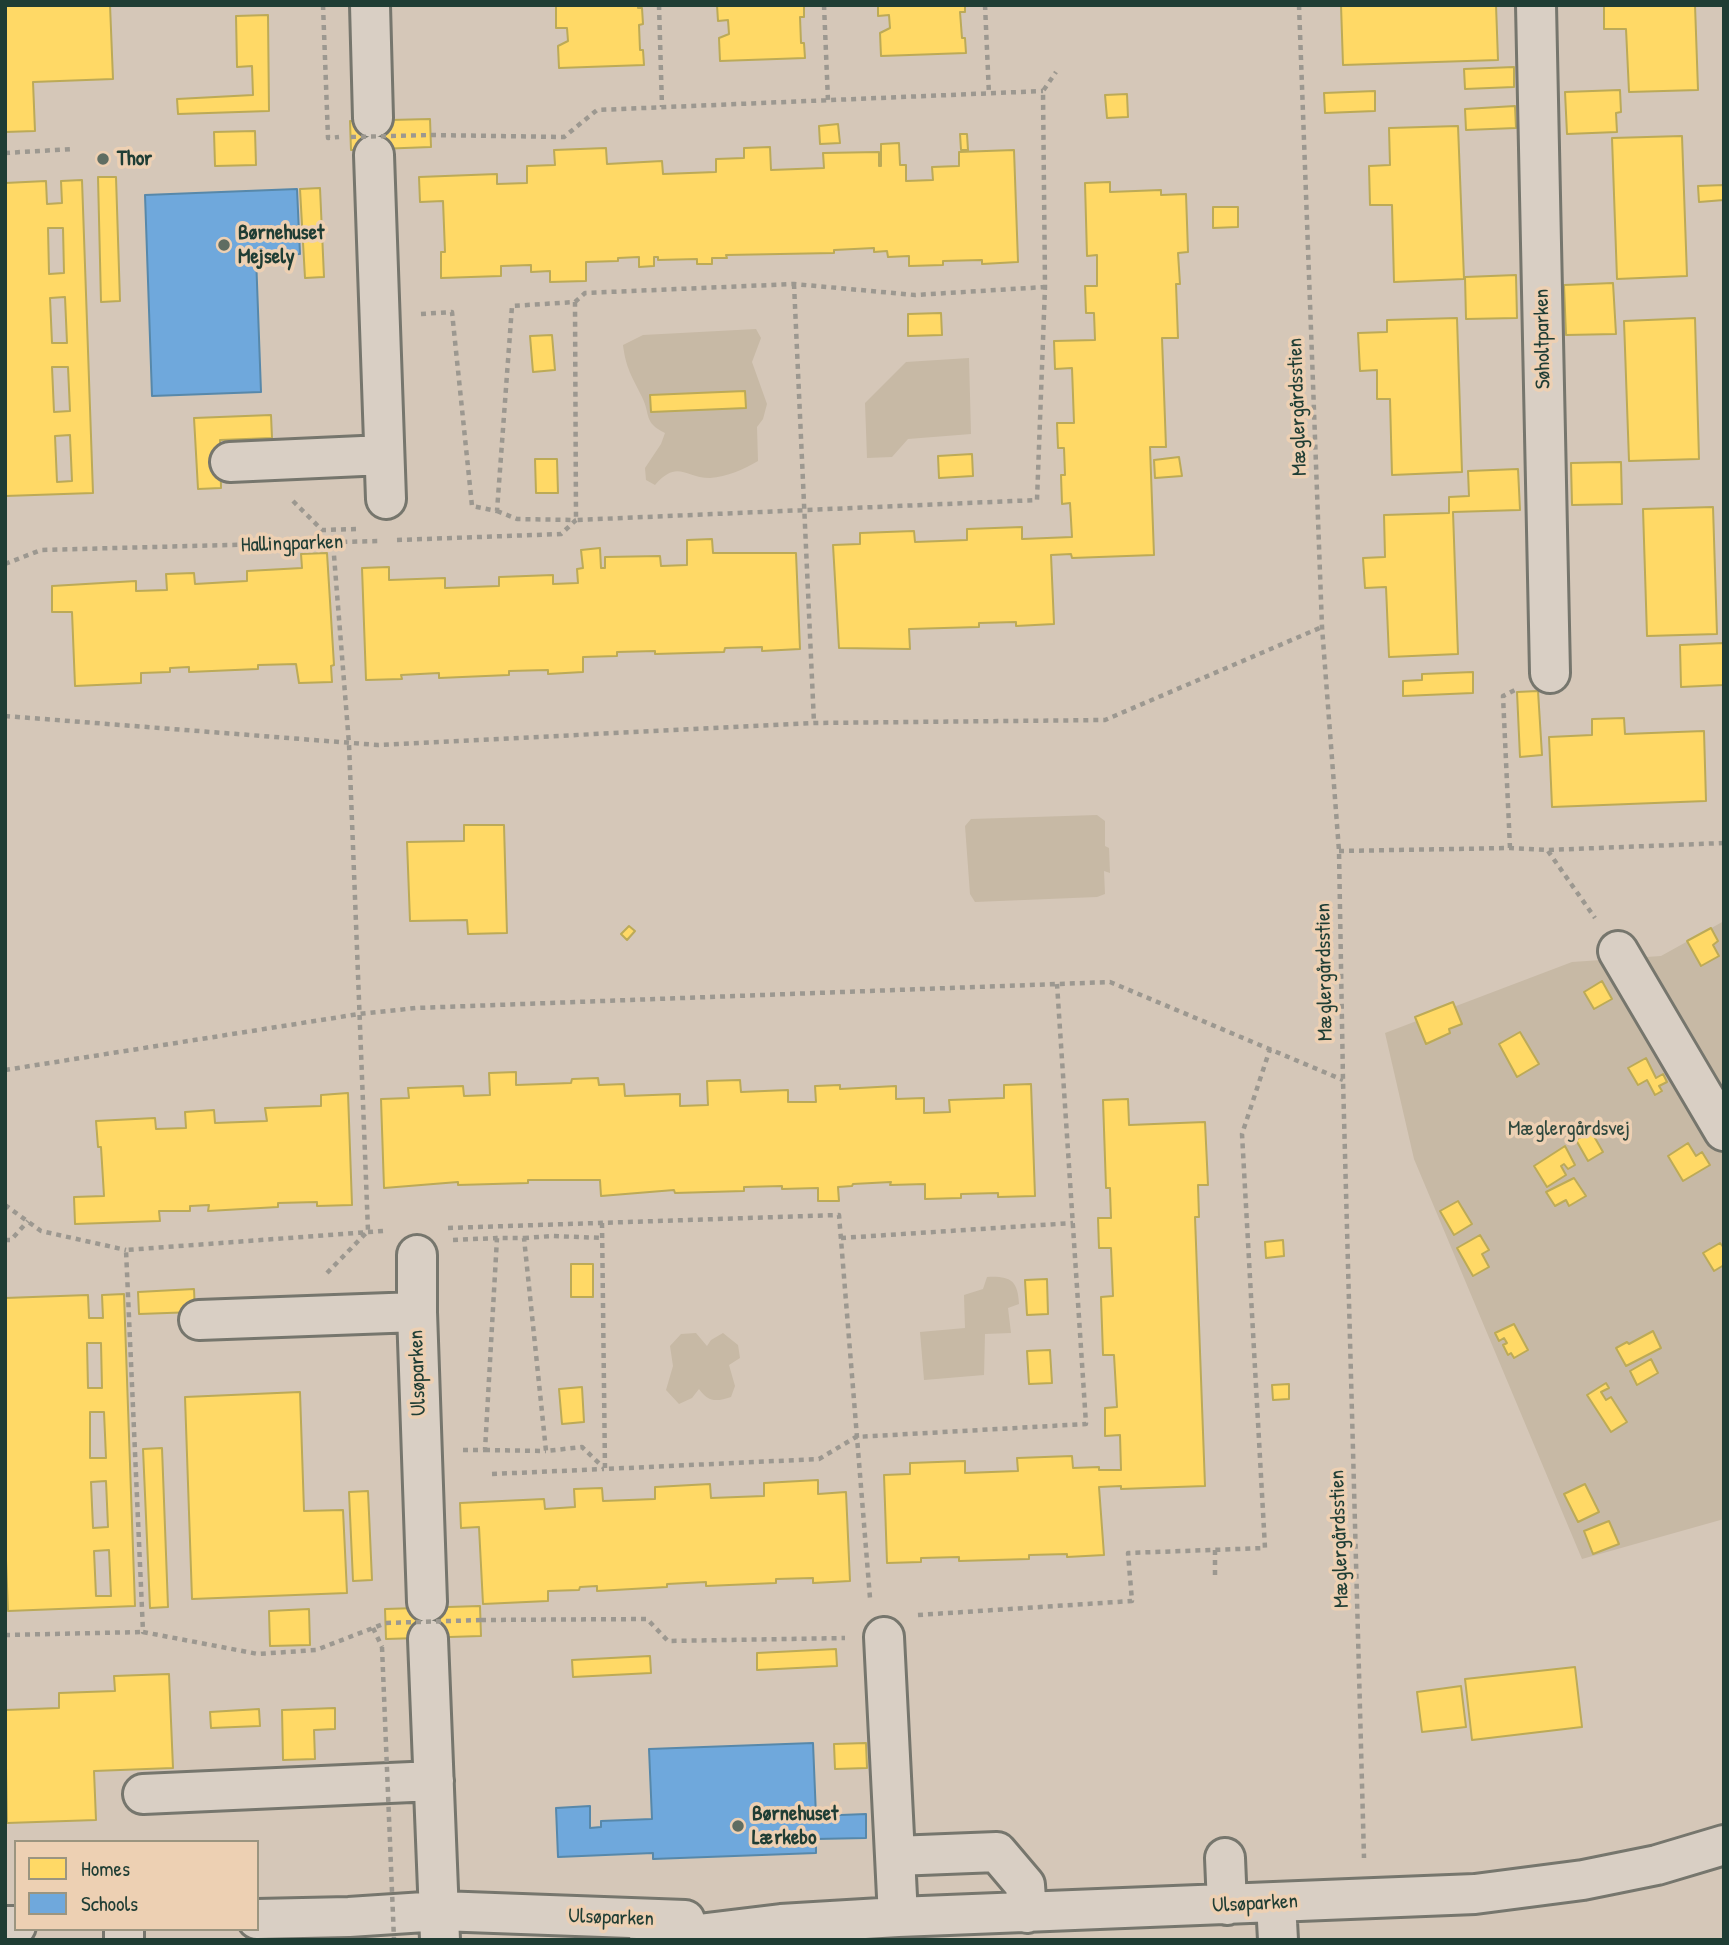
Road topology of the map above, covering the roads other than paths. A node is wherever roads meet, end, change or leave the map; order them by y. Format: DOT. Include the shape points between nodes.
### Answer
graph roads {
  1 [pos="370,5"];
  2 [pos="1536,5"];
  3 [pos="384,455"];
  4 [pos="242,461"];
  5 [pos="386,499"];
  6 [pos="1550,673"];
  7 [pos="1618,951"];
  8 [pos="1724,1131"];
  9 [pos="423,1239"];
  10 [pos="416,1312"];
  11 [pos="199,1320"];
  12 [pos="427,1602"];
  13 [pos="898,1626"];
  14 [pos="428,1639"];
  15 [pos="434,1781"];
  16 [pos="143,1794"];
  17 [pos="1724,1845"];
  18 [pos="895,1856"];
  19 [pos="1225,1858"];
  20 [pos="1276,1902"];
  21 [pos="1227,1905"];
  22 [pos="1027,1913"];
  23 [pos="898,1917"];
  24 [pos="259,1919"];
  25 [pos="781,1924"];
  26 [pos="440,1925"];
  27 [pos="649,1940"];
  28 [pos="1278,1940"];
  1 -- 3 [label="street" via="366,136"];
  2 -- 6 [label="street, Søholtparken"];
  3 -- 4 [label="street"];
  3 -- 5 [label="street"];
  7 -- 8 [label="street"];
  9 -- 10 [label="street, Ulsøparken"];
  10 -- 11 [label="street, Ulsøparken"];
  10 -- 12 [label="street, Ulsøparken"];
  13 -- 18 [label="street"];
  14 -- 15 [label="street"];
  15 -- 16 [label="street"];
  15 -- 26 [label="street"];
  17 -- 20 [label="street, Ulsøparken" via="1583,1880 1475,1894"];
  18 -- 22 [label="street" via="998,1852 1025,1885"];
  18 -- 23 [label="street"];
  19 -- 21 [label="street"];
  20 -- 21 [label="street, Ulsøparken"];
  20 -- 28 [label="street"];
  21 -- 22 [label="street, Ulsøparken"];
  22 -- 23 [label="street, Ulsøparken"];
  23 -- 25 [label="street, Ulsøparken"];
  24 -- 26 [label="street, Ulsøparken" via="349,1917"];
  25 -- 26 [label="street, Ulsøparken"];
  25 -- 27 [label="street, Ulsøparken"];
}
